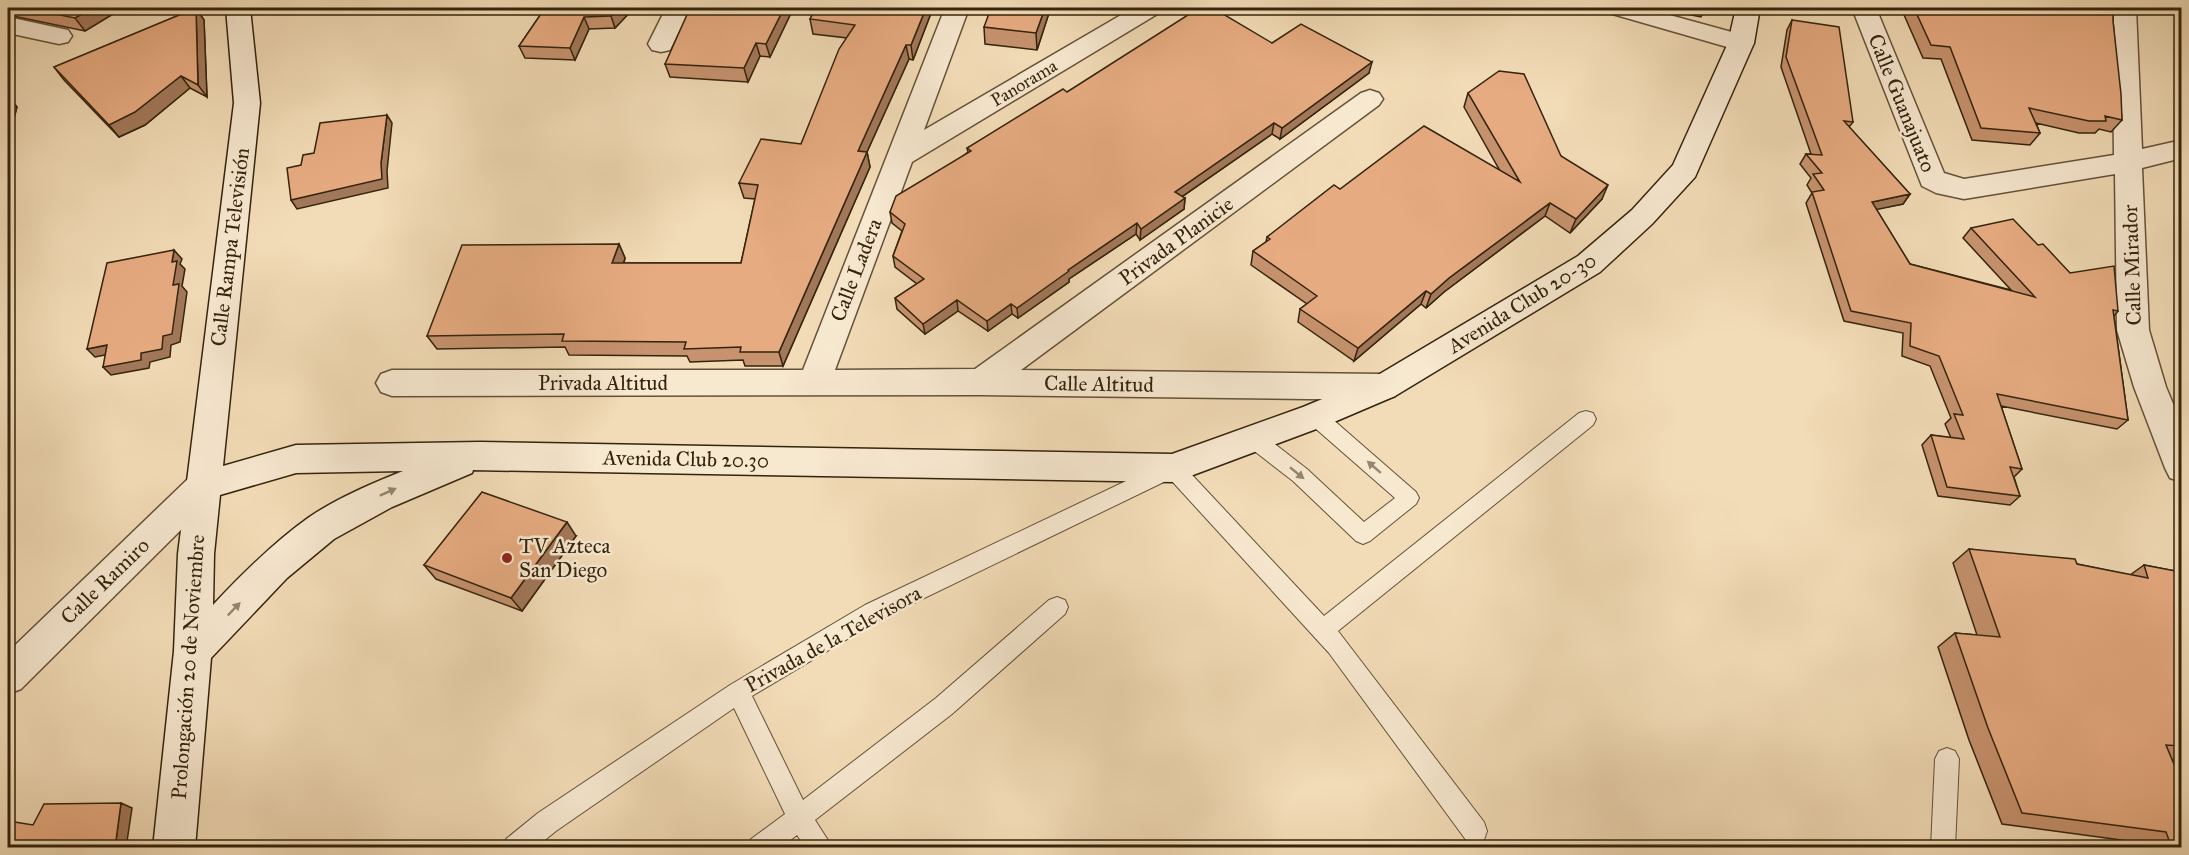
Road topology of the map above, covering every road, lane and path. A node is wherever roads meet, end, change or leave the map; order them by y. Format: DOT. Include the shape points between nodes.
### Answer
graph roads {
  1 [pos="238,8"];
  2 [pos="678,8"];
  3 [pos="957,8"];
  4 [pos="1150,8"];
  5 [pos="1618,8"];
  6 [pos="1748,8"];
  7 [pos="1864,8"];
  8 [pos="2124,8"];
  9 [pos="8,25"];
  10 [pos="59,36"];
  11 [pos="1741,43"];
  12 [pos="662,44"];
  13 [pos="1370,99"];
  14 [pos="2181,149"];
  15 [pos="898,158"];
  16 [pos="2129,162"];
  17 [pos="814,382"];
  18 [pos="981,382"];
  19 [pos="392,383"];
  20 [pos="1384,387"];
  21 [pos="1315,416"];
  22 [pos="1586,419"];
  23 [pos="1251,437"];
  24 [pos="480,456"];
  25 [pos="1173,468"];
  26 [pos="2181,468"];
  27 [pos="203,486"];
  28 [pos="1057,606"];
  29 [pos="1323,630"];
  30 [pos="193,651"];
  31 [pos="8,677"];
  32 [pos="738,692"];
  33 [pos="1947,759"];
  34 [pos="800,818"];
  35 [pos="1475,831"];
  36 [pos="174,848"];
  37 [pos="515,848"];
  38 [pos="760,848"];
  39 [pos="821,848"];
  40 [pos="1943,848"];
  1 -- 27 [label="street, Calle Rampa Televisión" via="247,103"];
  2 -- 12 [label="street"];
  3 -- 15 [label="street, Calle Ladera"];
  4 -- 15 [label="street, Panorama"];
  5 -- 11 [label="street"];
  6 -- 11 [label="street, Avenida Club 20-30"];
  7 -- 16 [label="street, Calle Guanajuato" via="1932,179 1964,189"];
  8 -- 16 [label="street, Calle Mirador"];
  9 -- 10 [label="street"];
  11 -- 20 [label="street, Avenida Club 20-30" via="1685,170 1642,217 1589,264"];
  13 -- 18 [label="street, Privada Planicie"];
  14 -- 16 [label="street"];
  15 -- 17 [label="street, Calle Ladera"];
  16 -- 26 [label="street, Calle Mirador" via="2133,330"];
  17 -- 18 [label="street, Calle Altitud"];
  17 -- 19 [label="street, Privada Altitud"];
  18 -- 20 [label="street, Calle Altitud"];
  20 -- 21 [label="street, Avenida Club 20-30"];
  21 -- 23 [label="street, Avenida Club 20-30"];
  23 -- 21 [label="lane, one-way" via="1300,475 1363,535 1409,498"];
  22 -- 29 [label="lane"];
  23 -- 25 [label="street, Avenida Club 20-30"];
  24 -- 25 [label="street, Avenida Club 20.30"];
  24 -- 27 [label="street, Avenida Club 20.30" via="296,459"];
  30 -- 24 [label="street, one-way" via="304,541 342,515 387,492"];
  25 -- 29 [label="lane"];
  25 -- 32 [label="lane, Privada de la Televisora" via="873,612"];
  27 -- 30 [label="street, Prolongación 20 de Noviembre"];
  27 -- 31 [label="street, Calle Ramiro"];
  28 -- 34 [label="lane" via="944,706"];
  29 -- 35 [label="lane"];
  30 -- 36 [label="street, Prolongación 20 de Noviembre"];
  32 -- 34 [label="lane"];
  32 -- 37 [label="lane, Privada de la Televisora"];
  33 -- 40 [label="lane"];
  34 -- 38 [label="lane"];
  34 -- 39 [label="lane"];
}
